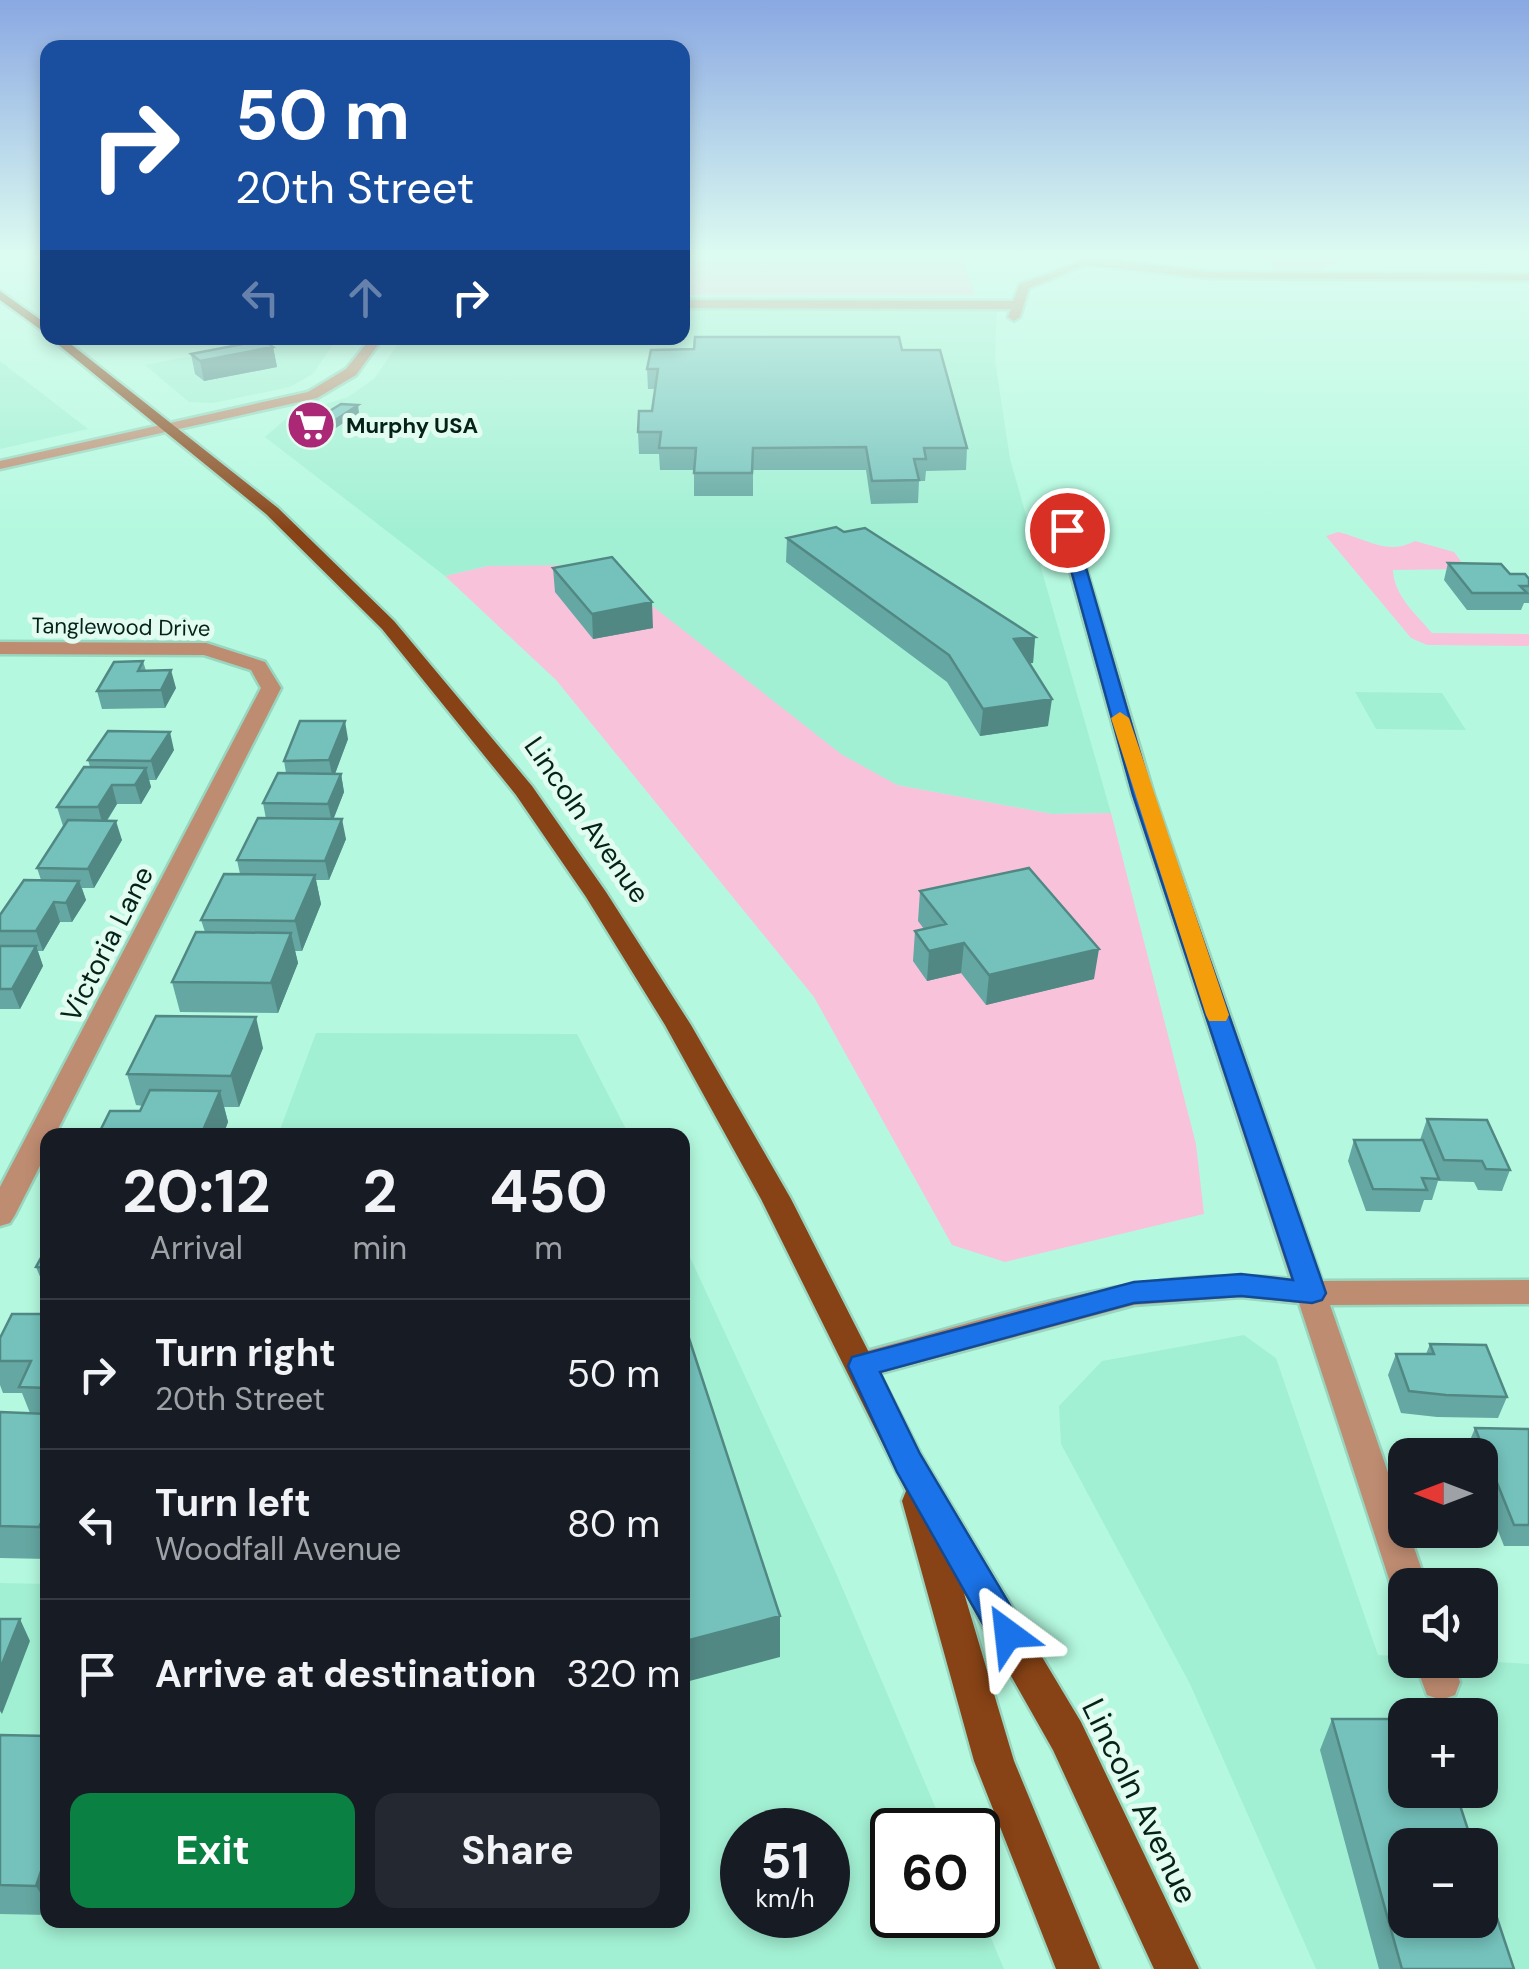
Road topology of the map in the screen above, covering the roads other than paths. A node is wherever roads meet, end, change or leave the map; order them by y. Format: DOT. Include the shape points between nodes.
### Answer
graph roads {
  1 [pos="69,348"];
  2 [pos="370,348"];
  3 [pos="172,428"];
  4 [pos="0,465"];
  5 [pos="1067,530"];
  6 [pos="0,648"];
  7 [pos="267,701"];
  8 [pos="45,1128"];
  9 [pos="40,1138"];
  10 [pos="0,1215"];
  11 [pos="1529,1292"];
  12 [pos="1312,1293"];
  13 [pos="862,1366"];
  14 [pos="908,1462"];
  15 [pos="1402,1568"];
  16 [pos="1078,1969"];
  17 [pos="1177,1969"];
  1 -- 3 [label="main road, Lincoln Avenue"];
  2 -- 3 [label="street" via="330,388"];
  3 -- 4 [label="street"];
  3 -- 13 [label="main road, Lincoln Avenue" via="339,574 453,699 524,791 678,1025"];
  5 -- 12 [label="street" via="1143,795"];
  6 -- 7 [label="street, Tanglewood Drive" via="229,653 268,677"];
  7 -- 8 [label="street, Victoria Lane"];
  9 -- 10 [label="street, Victoria Lane"];
  11 -- 12 [label="street"];
  12 -- 13 [label="street" via="1241,1285 1134,1293"];
  12 -- 15 [label="street"];
  13 -- 14 [label="main road, Lincoln Avenue"];
  14 -- 16 [label="main road, Lincoln Avenue" via="994,1761"];
  14 -- 17 [label="main road, Lincoln Avenue" via="1067,1736"];
}
